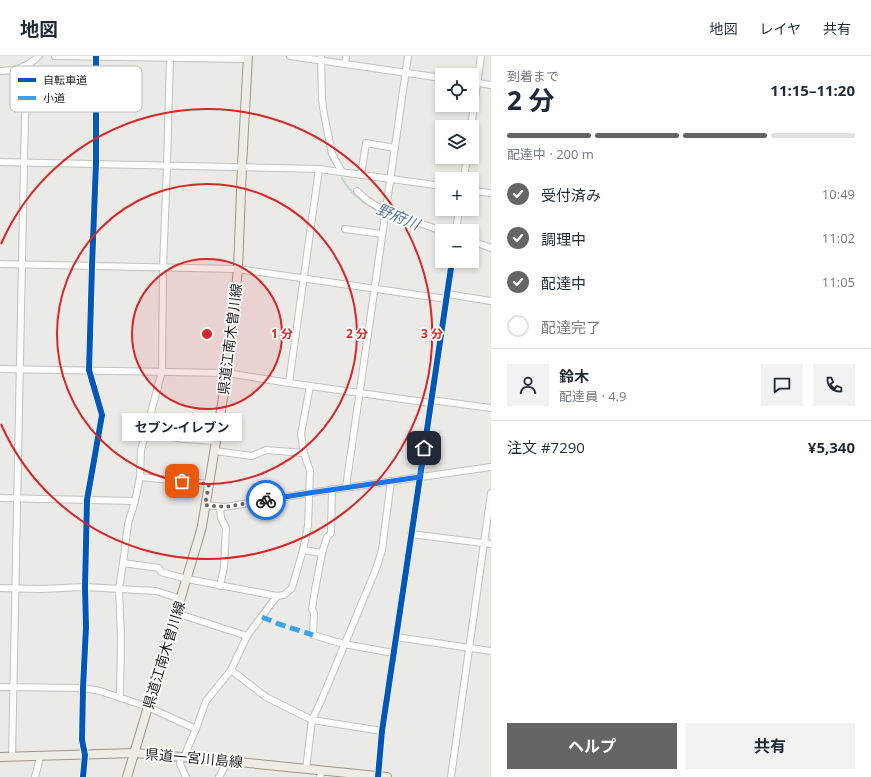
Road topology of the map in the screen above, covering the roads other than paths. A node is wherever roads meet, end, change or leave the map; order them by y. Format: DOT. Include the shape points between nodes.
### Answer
graph roads {
  1 [pos="40,56"];
  2 [pos="55,56"];
  3 [pos="290,56"];
  4 [pos="346,56"];
  5 [pos="408,56"];
  6 [pos="481,56"];
  7 [pos="96,57"];
  8 [pos="169,57"];
  9 [pos="248,58"];
  10 [pos="319,59"];
  11 [pos="345,64"];
  12 [pos="24,66"];
  13 [pos="478,68"];
  14 [pos="10,70"];
  15 [pos="0,71"];
  16 [pos="405,73"];
  17 [pos="435,77"];
  18 [pos="479,84"];
  19 [pos="491,85"];
  20 [pos="25,112"];
  21 [pos="96,112"];
  22 [pos="395,148"];
  23 [pos="0,162"];
  24 [pos="24,162"];
  25 [pos="96,163"];
  26 [pos="167,165"];
  27 [pos="242,166"];
  28 [pos="319,169"];
  29 [pos="342,172"];
  30 [pos="360,175"];
  31 [pos="390,179"];
  32 [pos="435,185"];
  33 [pos="357,191"];
  34 [pos="479,192"];
  35 [pos="491,194"];
  36 [pos="385,214"];
  37 [pos="345,229"];
  38 [pos="435,229"];
  39 [pos="382,234"];
  40 [pos="479,244"];
  41 [pos="491,248"];
  42 [pos="0,264"];
  43 [pos="22,265"];
  44 [pos="92,266"];
  45 [pos="163,268"];
  46 [pos="451,268"];
  47 [pos="238,269"];
  48 [pos="303,279"];
  49 [pos="374,289"];
  50 [pos="446,297"];
  51 [pos="491,301"];
  52 [pos="0,369"];
  53 [pos="20,369"];
  54 [pos="89,370"];
  55 [pos="162,372"];
  56 [pos="227,373"];
  57 [pos="289,383"];
  58 [pos="310,386"];
  59 [pos="359,393"];
  60 [pos="431,402"];
  61 [pos="491,408"];
  62 [pos="146,432"];
  63 [pos="216,441"];
  64 [pos="214,451"];
  65 [pos="304,454"];
  66 [pos="491,467"];
  67 [pos="140,476"];
  68 [pos="420,477"];
  69 [pos="391,481"];
  70 [pos="209,484"];
  71 [pos="346,487"];
  72 [pos="332,489"];
  73 [pos="309,493"];
  74 [pos="491,493"];
  75 [pos="0,498"];
  76 [pos="18,499"];
  77 [pos="87,500"];
  78 [pos="135,501"];
  79 [pos="205,505"];
  80 [pos="220,507"];
  81 [pos="411,534"];
  82 [pos="484,543"];
  83 [pos="491,544"];
  84 [pos="303,550"];
  85 [pos="322,553"];
  86 [pos="122,562"];
  87 [pos="187,579"];
  88 [pos="220,586"];
  89 [pos="85,587"];
  90 [pos="0,588"];
  91 [pos="16,588"];
  92 [pos="119,589"];
  93 [pos="277,596"];
  94 [pos="181,599"];
  95 [pos="176,613"];
  96 [pos="247,636"];
  97 [pos="396,638"];
  98 [pos="344,644"];
  99 [pos="469,648"];
  100 [pos="491,651"];
  101 [pos="393,653"];
  102 [pos="231,670"];
  103 [pos="0,687"];
  104 [pos="13,688"];
  105 [pos="83,688"];
  106 [pos="120,697"];
  107 [pos="148,707"];
  108 [pos="312,720"];
  109 [pos="196,729"];
  110 [pos="382,731"];
  111 [pos="135,753"];
  112 [pos="85,755"];
  113 [pos="40,756"];
  114 [pos="0,757"];
  115 [pos="12,757"];
  116 [pos="182,757"];
  117 [pos="228,761"];
  118 [pos="306,769"];
  119 [pos="321,774"];
  120 [pos="35,777"];
  121 [pos="83,777"];
  122 [pos="127,777"];
  123 [pos="186,777"];
  124 [pos="219,777"];
  125 [pos="381,777"];
  126 [pos="451,777"];
  1 -- 12 [label="street"];
  2 -- 7 [label="street"];
  3 -- 10 [label="street"];
  4 -- 11 [label="street"];
  5 -- 16 [label="street"];
  6 -- 13 [label="street"];
  7 -- 8 [label="street"];
  8 -- 9 [label="street"];
  8 -- 26 [label="street"];
  9 -- 27 [label="main road, 県道江南木曽川線"];
  10 -- 11 [label="street"];
  10 -- 29 [label="street" via="322,100 332,154"];
  11 -- 16 [label="street"];
  14 -- 15 [label="street"];
  16 -- 17 [label="street"];
  16 -- 22 [label="street"];
  18 -- 19 [label="street"];
  20 -- 24 [label="street"];
  21 -- 25 [label="street"];
  22 -- 30 [label="street" via="366,143"];
  22 -- 31 [label="street"];
  23 -- 24 [label="street"];
  24 -- 25 [label="street"];
  24 -- 43 [label="street"];
  25 -- 26 [label="street"];
  25 -- 44 [label="street"];
  26 -- 27 [label="street"];
  26 -- 45 [label="street"];
  27 -- 28 [label="street"];
  27 -- 47 [label="main road, 県道江南木曽川線"];
  28 -- 29 [label="street"];
  28 -- 48 [label="street"];
  29 -- 30 [label="street"];
  30 -- 31 [label="street"];
  31 -- 32 [label="street"];
  31 -- 36 [label="street"];
  33 -- 36 [label="street"];
  34 -- 35 [label="street"];
  36 -- 38 [label="street"];
  36 -- 39 [label="street"];
  37 -- 39 [label="street"];
  39 -- 49 [label="street"];
  40 -- 41 [label="street"];
  42 -- 43 [label="street"];
  43 -- 44 [label="street"];
  43 -- 53 [label="street"];
  44 -- 45 [label="street"];
  44 -- 54 [label="street"];
  45 -- 47 [label="street"];
  45 -- 55 [label="street"];
  46 -- 50 [label="street"];
  47 -- 48 [label="street"];
  47 -- 56 [label="main road, 県道江南木曽川線"];
  48 -- 49 [label="street"];
  48 -- 57 [label="street"];
  49 -- 50 [label="street"];
  49 -- 59 [label="street"];
  50 -- 51 [label="street"];
  50 -- 60 [label="street"];
  52 -- 53 [label="street"];
  53 -- 54 [label="street"];
  53 -- 76 [label="street"];
  54 -- 55 [label="street"];
  54 -- 77 [label="street" via="102,415"];
  55 -- 56 [label="street"];
  55 -- 62 [label="street"];
  56 -- 57 [label="street"];
  56 -- 63 [label="main road, 県道江南木曽川線"];
  57 -- 58 [label="street"];
  58 -- 59 [label="street"];
  58 -- 65 [label="street" via="301,434"];
  59 -- 60 [label="street"];
  59 -- 71 [label="street"];
  60 -- 61 [label="street"];
  60 -- 68 [label="street"];
  62 -- 63 [label="street" via="184,439"];
  62 -- 67 [label="street"];
  63 -- 64 [label="main road, 県道江南木曽川線"];
  64 -- 65 [label="street" via="252,456 266,450"];
  64 -- 70 [label="main road, 県道江南木曽川線"];
  65 -- 73 [label="street" via="310,471"];
  66 -- 68 [label="street"];
  67 -- 70 [label="street"];
  67 -- 78 [label="street"];
  68 -- 69 [label="street"];
  68 -- 81 [label="street"];
  69 -- 71 [label="street"];
  69 -- 98 [label="street" via="382,550"];
  70 -- 79 [label="main road, 県道江南木曽川線"];
  71 -- 72 [label="street"];
  72 -- 73 [label="street"];
  72 -- 85 [label="street" via="331,532"];
  73 -- 80 [label="street"];
  73 -- 84 [label="street" via="308,526"];
  74 -- 82 [label="street"];
  75 -- 76 [label="street"];
  76 -- 77 [label="street"];
  76 -- 91 [label="street"];
  77 -- 78 [label="street"];
  77 -- 89 [label="street"];
  78 -- 86 [label="street" via="128,524"];
  79 -- 80 [label="street"];
  79 -- 87 [label="main road, 県道江南木曽川線" via="202,526"];
  80 -- 88 [label="street" via="221,518 226,528 224,567"];
  81 -- 82 [label="street"];
  81 -- 97 [label="street"];
  82 -- 83 [label="street"];
  82 -- 99 [label="street"];
  84 -- 85 [label="street"];
  84 -- 93 [label="street" via="292,588 284,595"];
  85 -- 98 [label="street" via="312,609 313,635"];
  86 -- 87 [label="street" via="158,568 161,572"];
  86 -- 92 [label="street"];
  87 -- 88 [label="street"];
  87 -- 94 [label="main road, 県道江南木曽川線"];
  88 -- 93 [label="street"];
  89 -- 91 [label="street"];
  89 -- 92 [label="street"];
  89 -- 105 [label="street"];
  90 -- 91 [label="street"];
  91 -- 104 [label="street"];
  92 -- 94 [label="street" via="156,591"];
  92 -- 106 [label="street"];
  93 -- 96 [label="street"];
  94 -- 95 [label="main road, 県道江南木曽川線"];
  95 -- 96 [label="street"];
  95 -- 107 [label="main road, 県道江南木曽川線"];
  96 -- 102 [label="street"];
  97 -- 99 [label="street"];
  97 -- 101 [label="street"];
  98 -- 101 [label="street"];
  98 -- 108 [label="street"];
  99 -- 100 [label="street"];
  99 -- 126 [label="street"];
  101 -- 110 [label="street"];
  102 -- 108 [label="street" via="266,697"];
  102 -- 109 [label="street" via="206,701"];
  103 -- 104 [label="street"];
  104 -- 105 [label="street"];
  104 -- 115 [label="street"];
  105 -- 106 [label="street" via="100,690"];
  105 -- 112 [label="street" via="82,740"];
  106 -- 107 [label="street"];
  107 -- 109 [label="street"];
  107 -- 111 [label="main road, 県道江南木曽川線"];
  108 -- 110 [label="street"];
  108 -- 118 [label="street"];
  109 -- 116 [label="street"];
  110 -- 125 [label="street"];
  111 -- 112 [label="main road, 県道一宮川島線"];
  111 -- 116 [label="main road, 県道一宮川島線"];
  111 -- 122 [label="main road, 県道江南木曽川線"];
  112 -- 113 [label="main road, 県道一宮川島線"];
  112 -- 121 [label="street"];
  113 -- 115 [label="main road, 県道一宮川島線"];
  113 -- 120 [label="street"];
  114 -- 115 [label="main road, 県道一宮川島線"];
  116 -- 117 [label="main road, 県道一宮川島線"];
  116 -- 123 [label="street" via="180,764"];
  117 -- 118 [label="main road, 県道一宮川島線"];
  117 -- 124 [label="street"];
  118 -- 119 [label="main road, 県道一宮川島線"];
  119 -- 125 [label="main road, 県道一宮川島線"];
}
